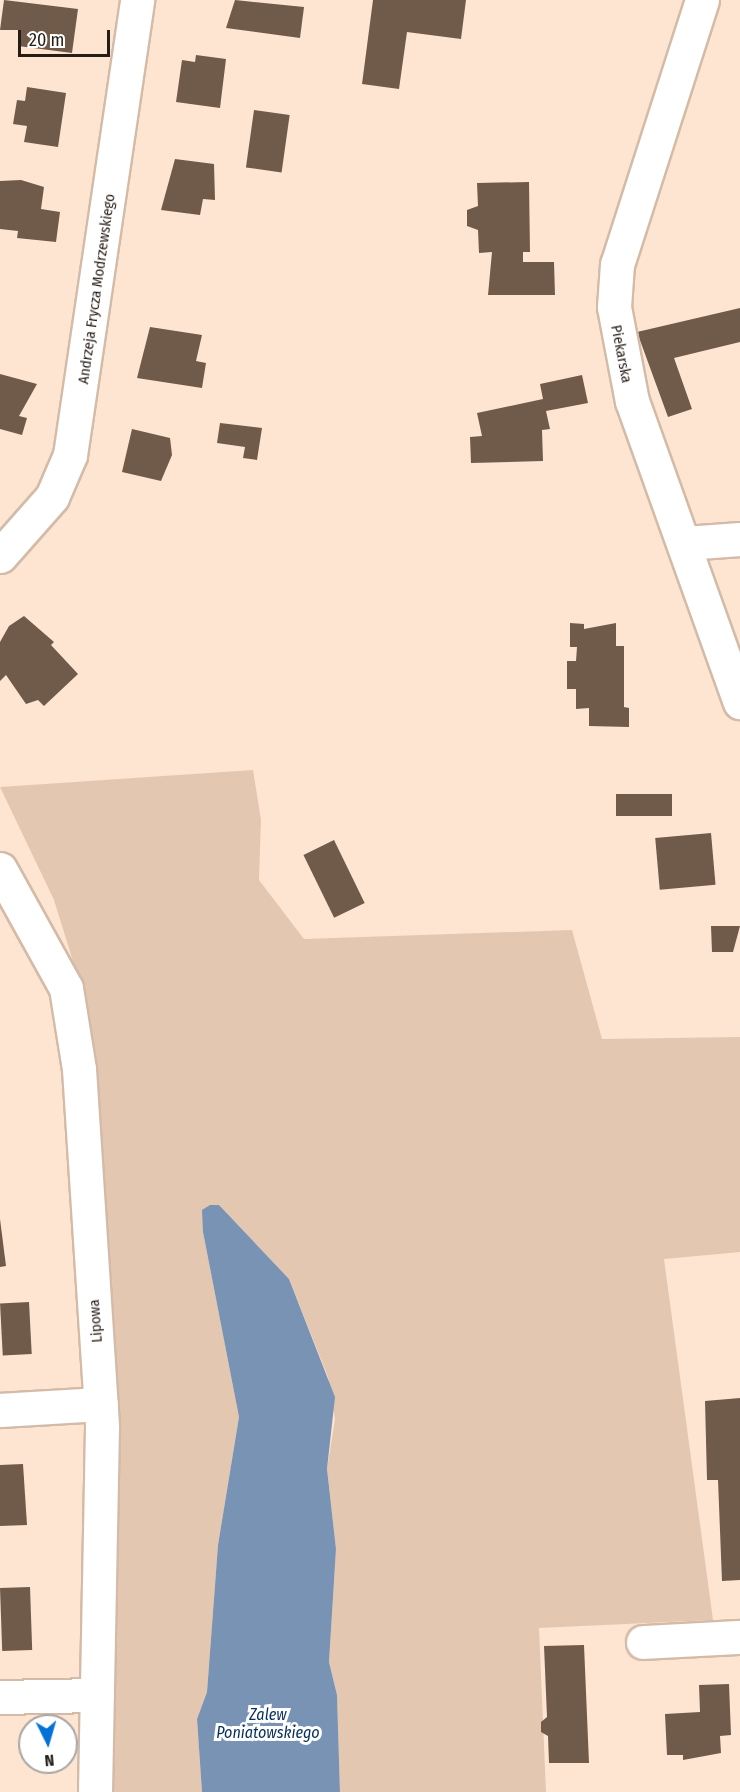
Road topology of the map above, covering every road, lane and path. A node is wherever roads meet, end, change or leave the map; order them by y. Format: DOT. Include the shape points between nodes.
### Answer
graph roads {
  1 [pos="137,0"];
  2 [pos="702,0"];
  3 [pos="740,539"];
  4 [pos="685,543"];
  5 [pos="0,556"];
  6 [pos="740,702"];
  7 [pos="0,868"];
  8 [pos="101,1404"];
  9 [pos="0,1410"];
  10 [pos="740,1637"];
  11 [pos="644,1642"];
  12 [pos="97,1695"];
  13 [pos="0,1697"];
  14 [pos="95,1792"];
  1 -- 5 [label="street, Andrzeja Frycza Modrzewskiego" via="70,454 47,505"];
  2 -- 4 [label="street, Piekarska" via="614,286 622,369"];
  3 -- 4 [label="street"];
  4 -- 6 [label="street, Piekarska"];
  7 -- 8 [label="street, Lipowa" via="53,957 73,1016"];
  8 -- 9 [label="street"];
  8 -- 12 [label="street, Lipowa"];
  10 -- 11 [label="street"];
  12 -- 13 [label="street"];
  12 -- 14 [label="street, Lipowa"];
}
